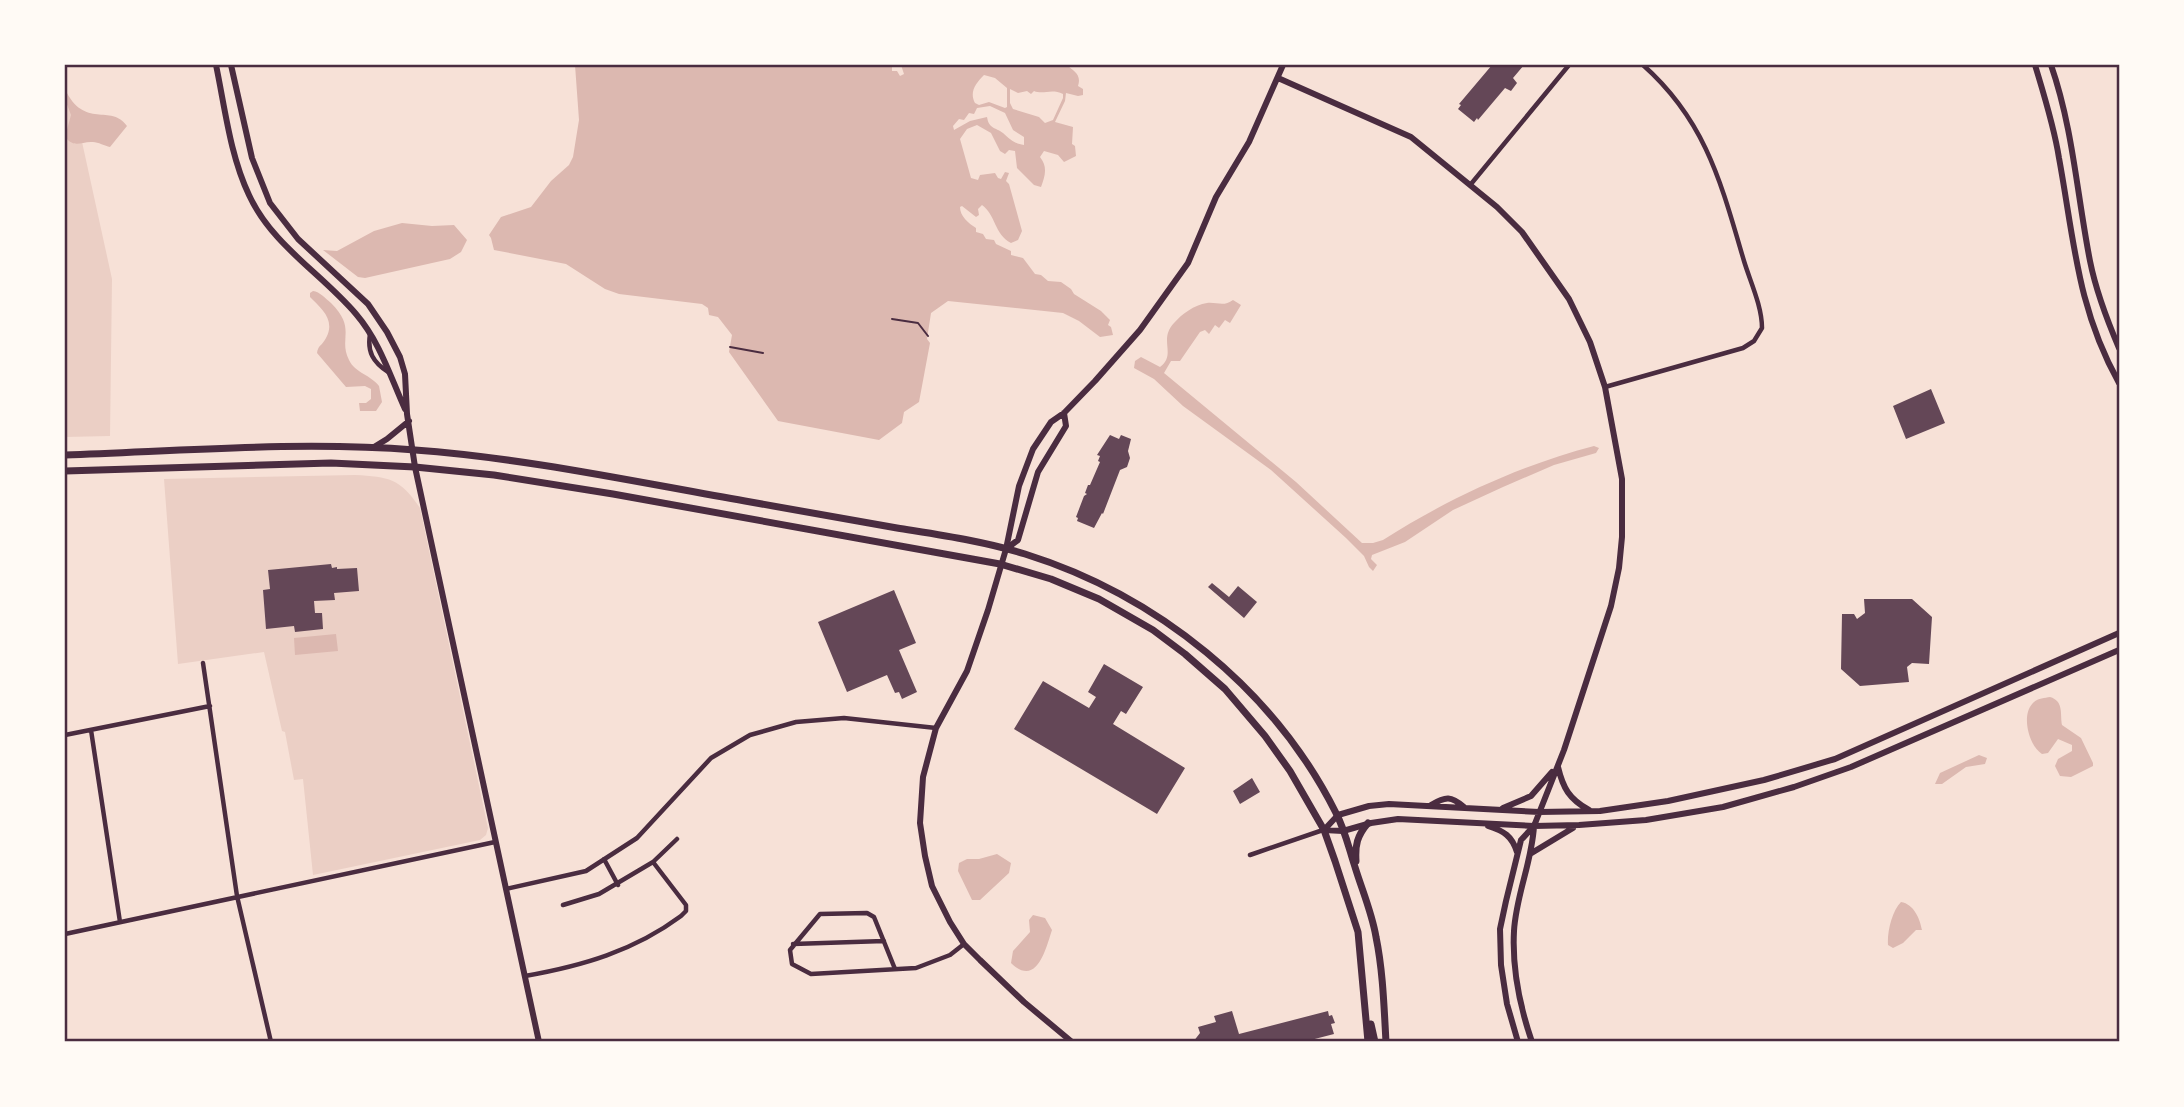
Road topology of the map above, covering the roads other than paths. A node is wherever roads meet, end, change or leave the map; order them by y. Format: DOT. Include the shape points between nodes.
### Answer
graph roads {
  1 [pos="216,65"];
  2 [pos="231,65"];
  3 [pos="1283,65"];
  4 [pos="1569,65"];
  5 [pos="1643,65"];
  6 [pos="2035,65"];
  7 [pos="2051,65"];
  8 [pos="1278,78"];
  9 [pos="1471,184"];
  10 [pos="2119,348"];
  11 [pos="2119,383"];
  12 [pos="1605,387"];
  13 [pos="1064,413"];
  14 [pos="408,418"];
  15 [pos="372,448"];
  16 [pos="413,450"];
  17 [pos="65,455"];
  18 [pos="415,467"];
  19 [pos="65,471"];
  20 [pos="1006,549"];
  21 [pos="1000,564"];
  22 [pos="2119,633"];
  23 [pos="2119,650"];
  24 [pos="203,663"];
  25 [pos="210,706"];
  26 [pos="936,728"];
  27 [pos="91,730"];
  28 [pos="65,735"];
  29 [pos="1558,765"];
  30 [pos="1498,810"];
  31 [pos="1590,811"];
  32 [pos="1539,812"];
  33 [pos="1338,815"];
  34 [pos="1476,822"];
  35 [pos="1368,824"];
  36 [pos="1579,825"];
  37 [pos="1534,826"];
  38 [pos="1324,830"];
  39 [pos="1343,831"];
  40 [pos="677,839"];
  41 [pos="495,842"];
  42 [pos="1518,853"];
  43 [pos="1530,854"];
  44 [pos="1250,855"];
  45 [pos="604,859"];
  46 [pos="653,862"];
  47 [pos="1357,872"];
  48 [pos="618,885"];
  49 [pos="506,889"];
  50 [pos="237,896"];
  51 [pos="563,905"];
  52 [pos="120,922"];
  53 [pos="1500,929"];
  54 [pos="1514,931"];
  55 [pos="65,934"];
  56 [pos="884,941"];
  57 [pos="792,944"];
  58 [pos="964,944"];
  59 [pos="895,969"];
  60 [pos="524,976"];
  61 [pos="1366,1003"];
  62 [pos="1517,1040"];
  63 [pos="271,1042"];
  64 [pos="539,1042"];
  65 [pos="1072,1042"];
  66 [pos="1368,1042"];
  67 [pos="1375,1042"];
  68 [pos="1386,1042"];
  69 [pos="1532,1042"];
  1 -- 14 [label="street" via="236,160 249,195 289,251 370,333"];
  2 -- 14 [label="street" via="251,158 263,189 288,228 349,284 382,322 405,374"];
  3 -- 8 [label="street"];
  4 -- 9 [label="street"];
  5 -- 12 [label="street" via="1679,102 1712,157 1762,328 1743,348"];
  6 -- 11 [label="street" via="2059,155 2077,271 2100,343"];
  7 -- 10 [label="street" via="2072,145 2092,268"];
  8 -- 9 [label="street" via="1411,137"];
  8 -- 13 [label="street" via="1249,142 1216,197 1188,263 1140,330"];
  9 -- 12 [label="street" via="1522,232 1569,299"];
  12 -- 29 [label="street" via="1622,479 1619,568 1611,606"];
  13 -- 20 [label="street" via="1051,422 1026,463"];
  13 -- 20 [label="street" via="1066,426 1038,472 1018,540"];
  14 -- 15 [label="street"];
  14 -- 16 [label="street"];
  15 -- 16 [label="main road"];
  15 -- 17 [label="main road"];
  16 -- 18 [label="street"];
  16 -- 20 [label="main road" via="620,479"];
  18 -- 19 [label="main road" via="331,463"];
  18 -- 21 [label="main road" via="613,494"];
  18 -- 41 [label="street"];
  20 -- 21 [label="street"];
  20 -- 33 [label="main road" via="1128,598 1195,643 1245,688 1280,728"];
  21 -- 26 [label="street" via="967,671"];
  21 -- 38 [label="main road" via="1099,599 1185,654 1234,699 1265,736"];
  22 -- 31 [label="street" via="1835,759 1687,798"];
  23 -- 36 [label="street" via="1802,785 1677,816"];
  24 -- 25 [label="street"];
  25 -- 27 [label="street"];
  25 -- 50 [label="street"];
  26 -- 45 [label="street" via="844,718 796,722 750,735 711,758 637,838"];
  26 -- 58 [label="street" via="920,799 922,842 932,886"];
  27 -- 28 [label="street"];
  27 -- 52 [label="street"];
  29 -- 30 [label="street" via="1531,796"];
  29 -- 31 [label="street" via="1566,793"];
  29 -- 32 [label="street"];
  30 -- 32 [label="street"];
  30 -- 33 [label="street" via="1389,804"];
  31 -- 32 [label="street"];
  32 -- 37 [label="street"];
  33 -- 38 [label="street"];
  33 -- 39 [label="main road"];
  34 -- 35 [label="street" via="1398,819"];
  34 -- 37 [label="street"];
  34 -- 42 [label="street" via="1501,830 1513,840"];
  35 -- 39 [label="street"];
  35 -- 47 [label="main road" via="1357,837"];
  36 -- 37 [label="street"];
  36 -- 43 [label="street"];
  37 -- 42 [label="street" via="1521,840"];
  37 -- 43 [label="street"];
  38 -- 39 [label="street"];
  38 -- 44 [label="street"];
  38 -- 61 [label="main road" via="1358,932"];
  39 -- 47 [label="main road"];
  40 -- 46 [label="street"];
  41 -- 49 [label="street"];
  41 -- 50 [label="street"];
  42 -- 53 [label="street"];
  43 -- 54 [label="street"];
  45 -- 48 [label="street"];
  45 -- 49 [label="street" via="586,871"];
  46 -- 48 [label="street"];
  46 -- 60 [label="street" via="686,905 681,916 659,933 600,959"];
  47 -- 68 [label="main road" via="1377,939"];
  48 -- 51 [label="street"];
  49 -- 60 [label="street"];
  50 -- 52 [label="street"];
  50 -- 63 [label="street"];
  52 -- 55 [label="street"];
  53 -- 54 [label="street"];
  53 -- 62 [label="street" via="1501,965"];
  54 -- 69 [label="street" via="1520,1001"];
  56 -- 57 [label="street"];
  56 -- 57 [label="street" via="874,917 867,913 820,914"];
  56 -- 59 [label="street"];
  57 -- 59 [label="street" via="792,964 804,973"];
  58 -- 59 [label="street" via="935,962"];
  58 -- 65 [label="street"];
  60 -- 64 [label="street"];
  61 -- 66 [label="main road"];
  61 -- 67 [label="main road"];
}
